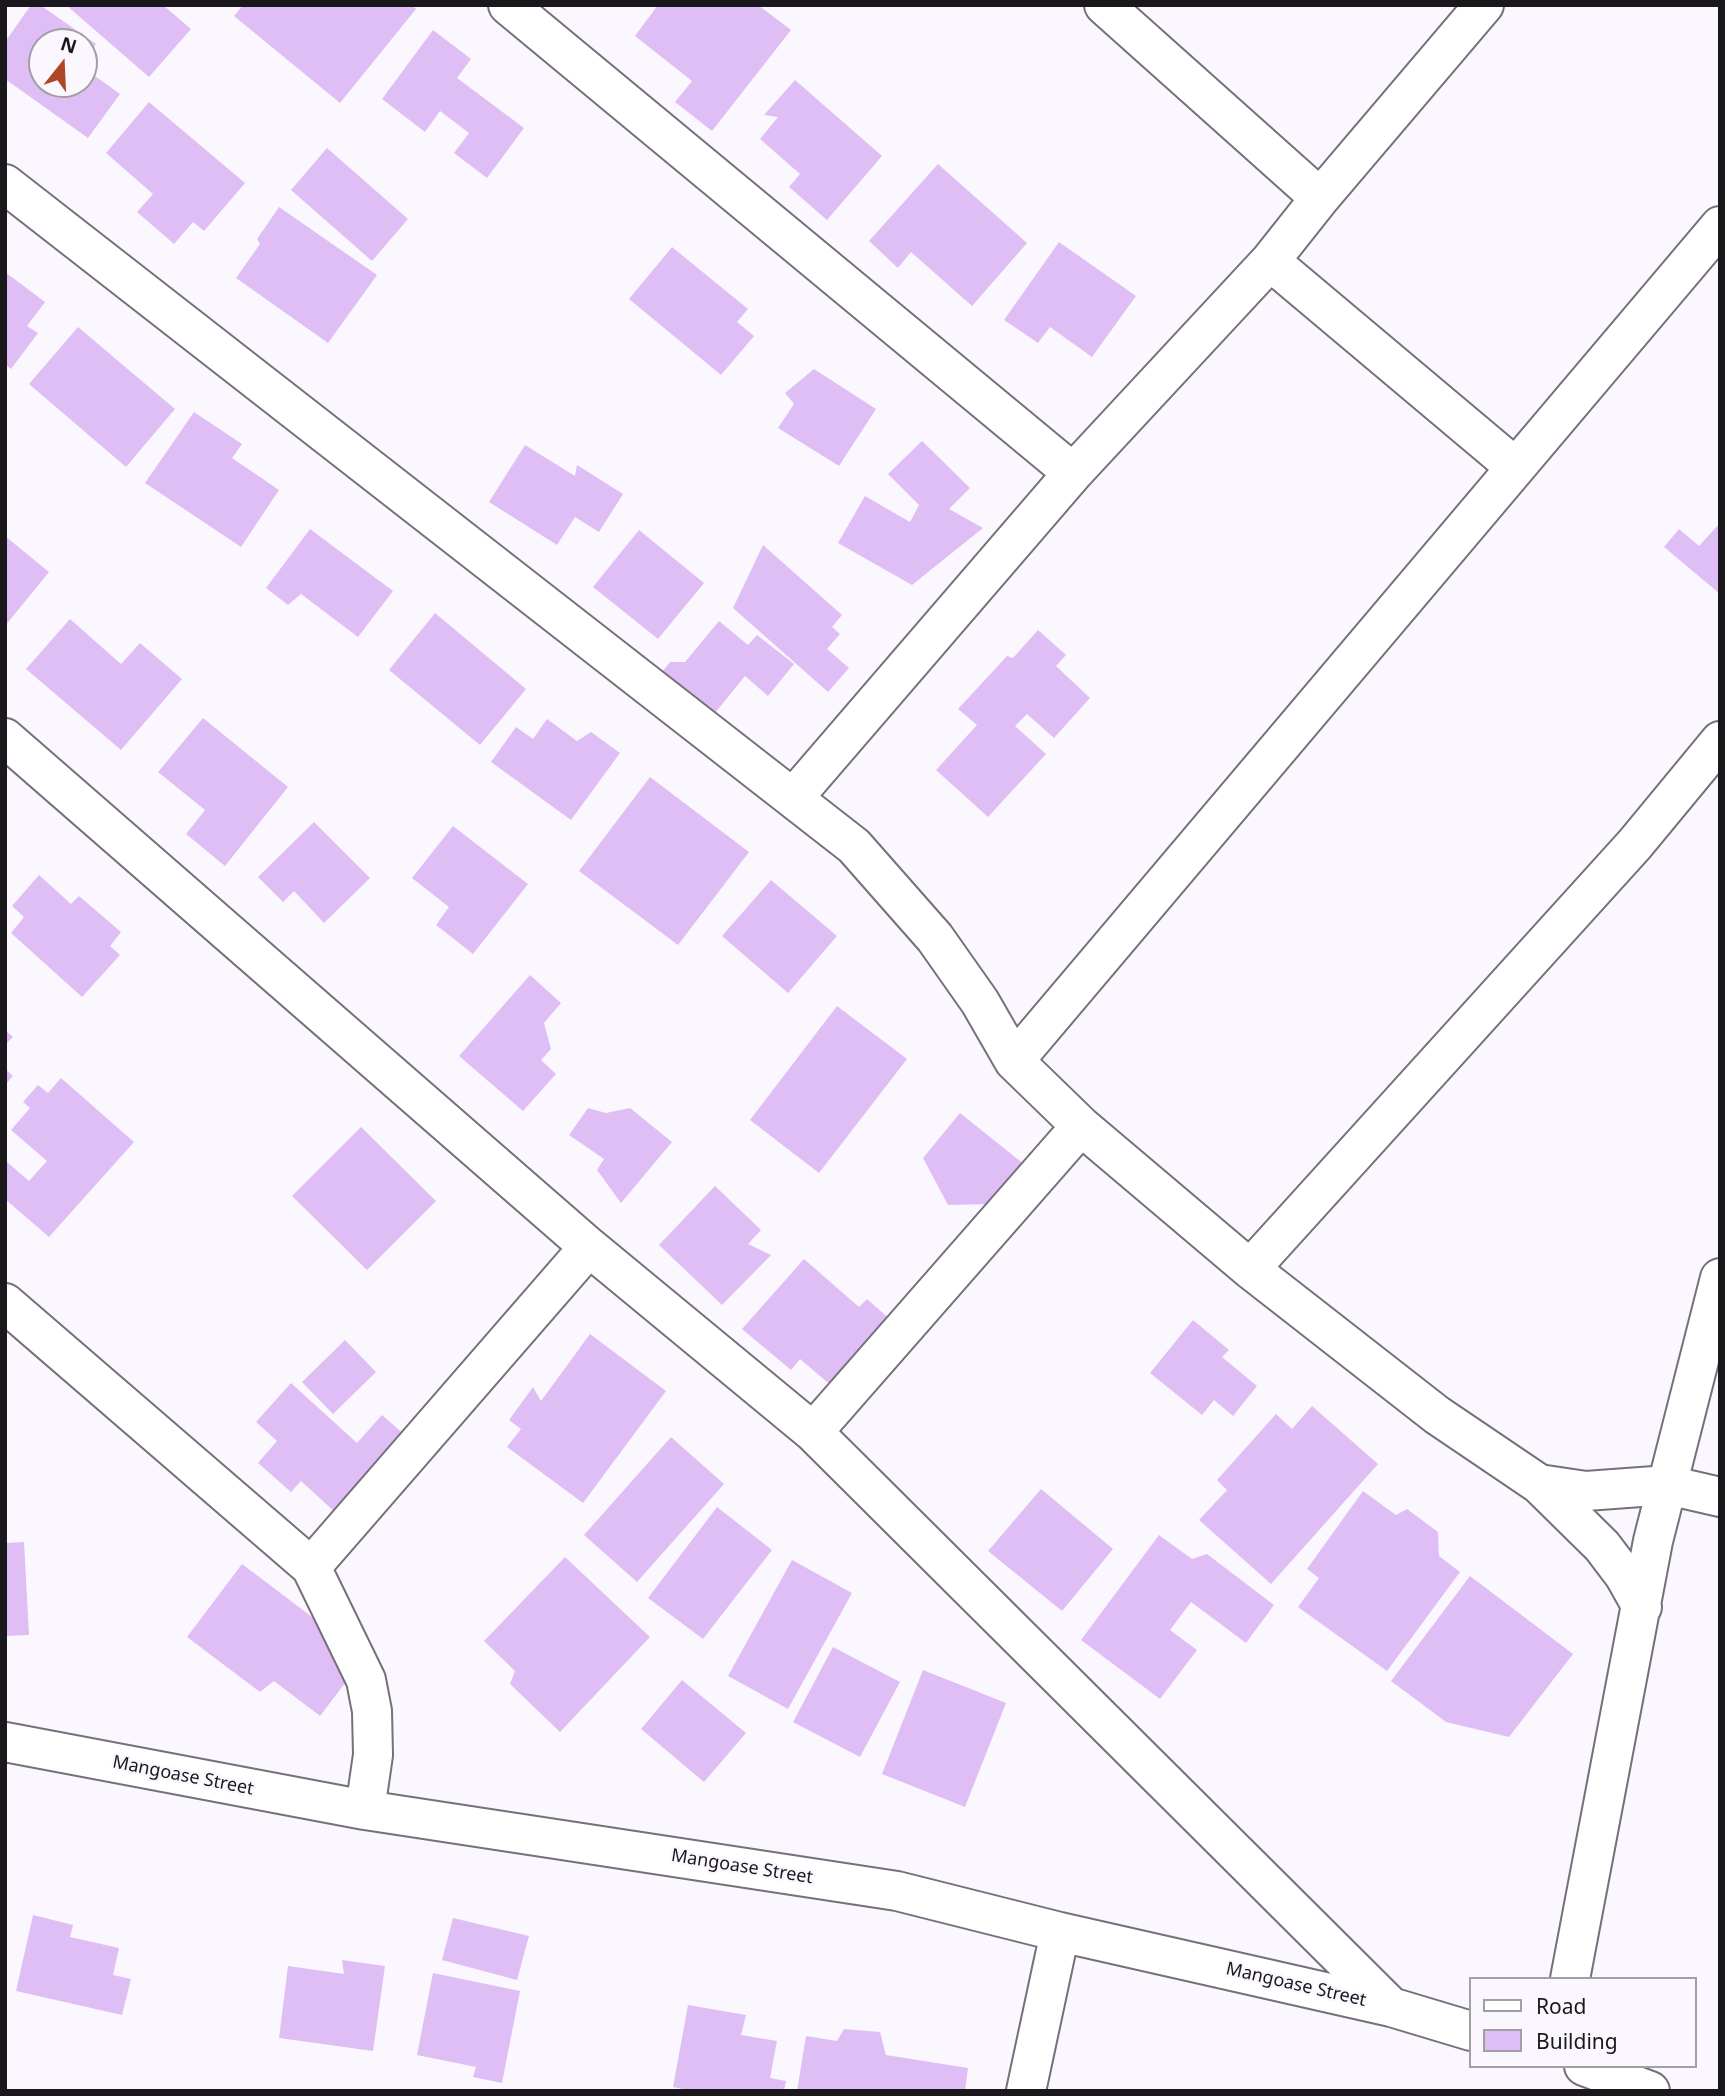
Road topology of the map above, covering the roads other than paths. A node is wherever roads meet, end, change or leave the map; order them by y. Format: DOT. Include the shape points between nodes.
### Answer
graph roads {
  1 [pos="508,5"];
  2 [pos="1483,5"];
  3 [pos="1127,12"];
  4 [pos="5,184"];
  5 [pos="1320,198"];
  6 [pos="1720,226"];
  7 [pos="1270,261"];
  8 [pos="1515,467"];
  9 [pos="1073,473"];
  10 [pos="5,738"];
  11 [pos="1720,741"];
  12 [pos="794,797"];
  13 [pos="1014,1061"];
  14 [pos="1081,1126"];
  15 [pos="589,1247"];
  16 [pos="1251,1269"];
  17 [pos="1720,1278"];
  18 [pos="5,1303"];
  19 [pos="813,1432"];
  20 [pos="1539,1484"];
  21 [pos="1668,1485"];
  22 [pos="1720,1497"];
  23 [pos="311,1567"];
  24 [pos="1642,1607"];
  25 [pos="5,1742"];
  26 [pos="365,1810"];
  27 [pos="1060,1931"];
  28 [pos="1570,1977"];
  29 [pos="1391,2007"];
  30 [pos="1470,2031"];
  31 [pos="1589,2068"];
  32 [pos="1026,2091"];
  33 [pos="1650,2091"];
  1 -- 9 [label="street"];
  2 -- 5 [label="street"];
  3 -- 5 [label="street"];
  4 -- 12 [label="street"];
  5 -- 7 [label="street"];
  6 -- 8 [label="street"];
  7 -- 8 [label="street"];
  7 -- 9 [label="street"];
  8 -- 13 [label="street"];
  9 -- 12 [label="street"];
  10 -- 15 [label="street"];
  11 -- 16 [label="street" via="1635,844"];
  12 -- 13 [label="street" via="854,846 935,938"];
  13 -- 14 [label="street"];
  14 -- 16 [label="street"];
  14 -- 19 [label="street"];
  15 -- 19 [label="street"];
  15 -- 23 [label="street"];
  16 -- 20 [label="street" via="1437,1415"];
  17 -- 21 [label="street"];
  18 -- 23 [label="street"];
  19 -- 29 [label="street"];
  20 -- 21 [label="street" via="1586,1491"];
  20 -- 24 [label="street" via="1602,1545"];
  21 -- 22 [label="street"];
  21 -- 24 [label="street"];
  23 -- 26 [label="street" via="366,1680 373,1755"];
  24 -- 28 [label="street"];
  25 -- 26 [label="street, Mangoase Street"];
  26 -- 27 [label="street, Mangoase Street" via="897,1891"];
  27 -- 29 [label="street, Mangoase Street"];
  27 -- 32 [label="street"];
  29 -- 30 [label="street, Mangoase Street"];
  31 -- 33 [label="street"];
}
